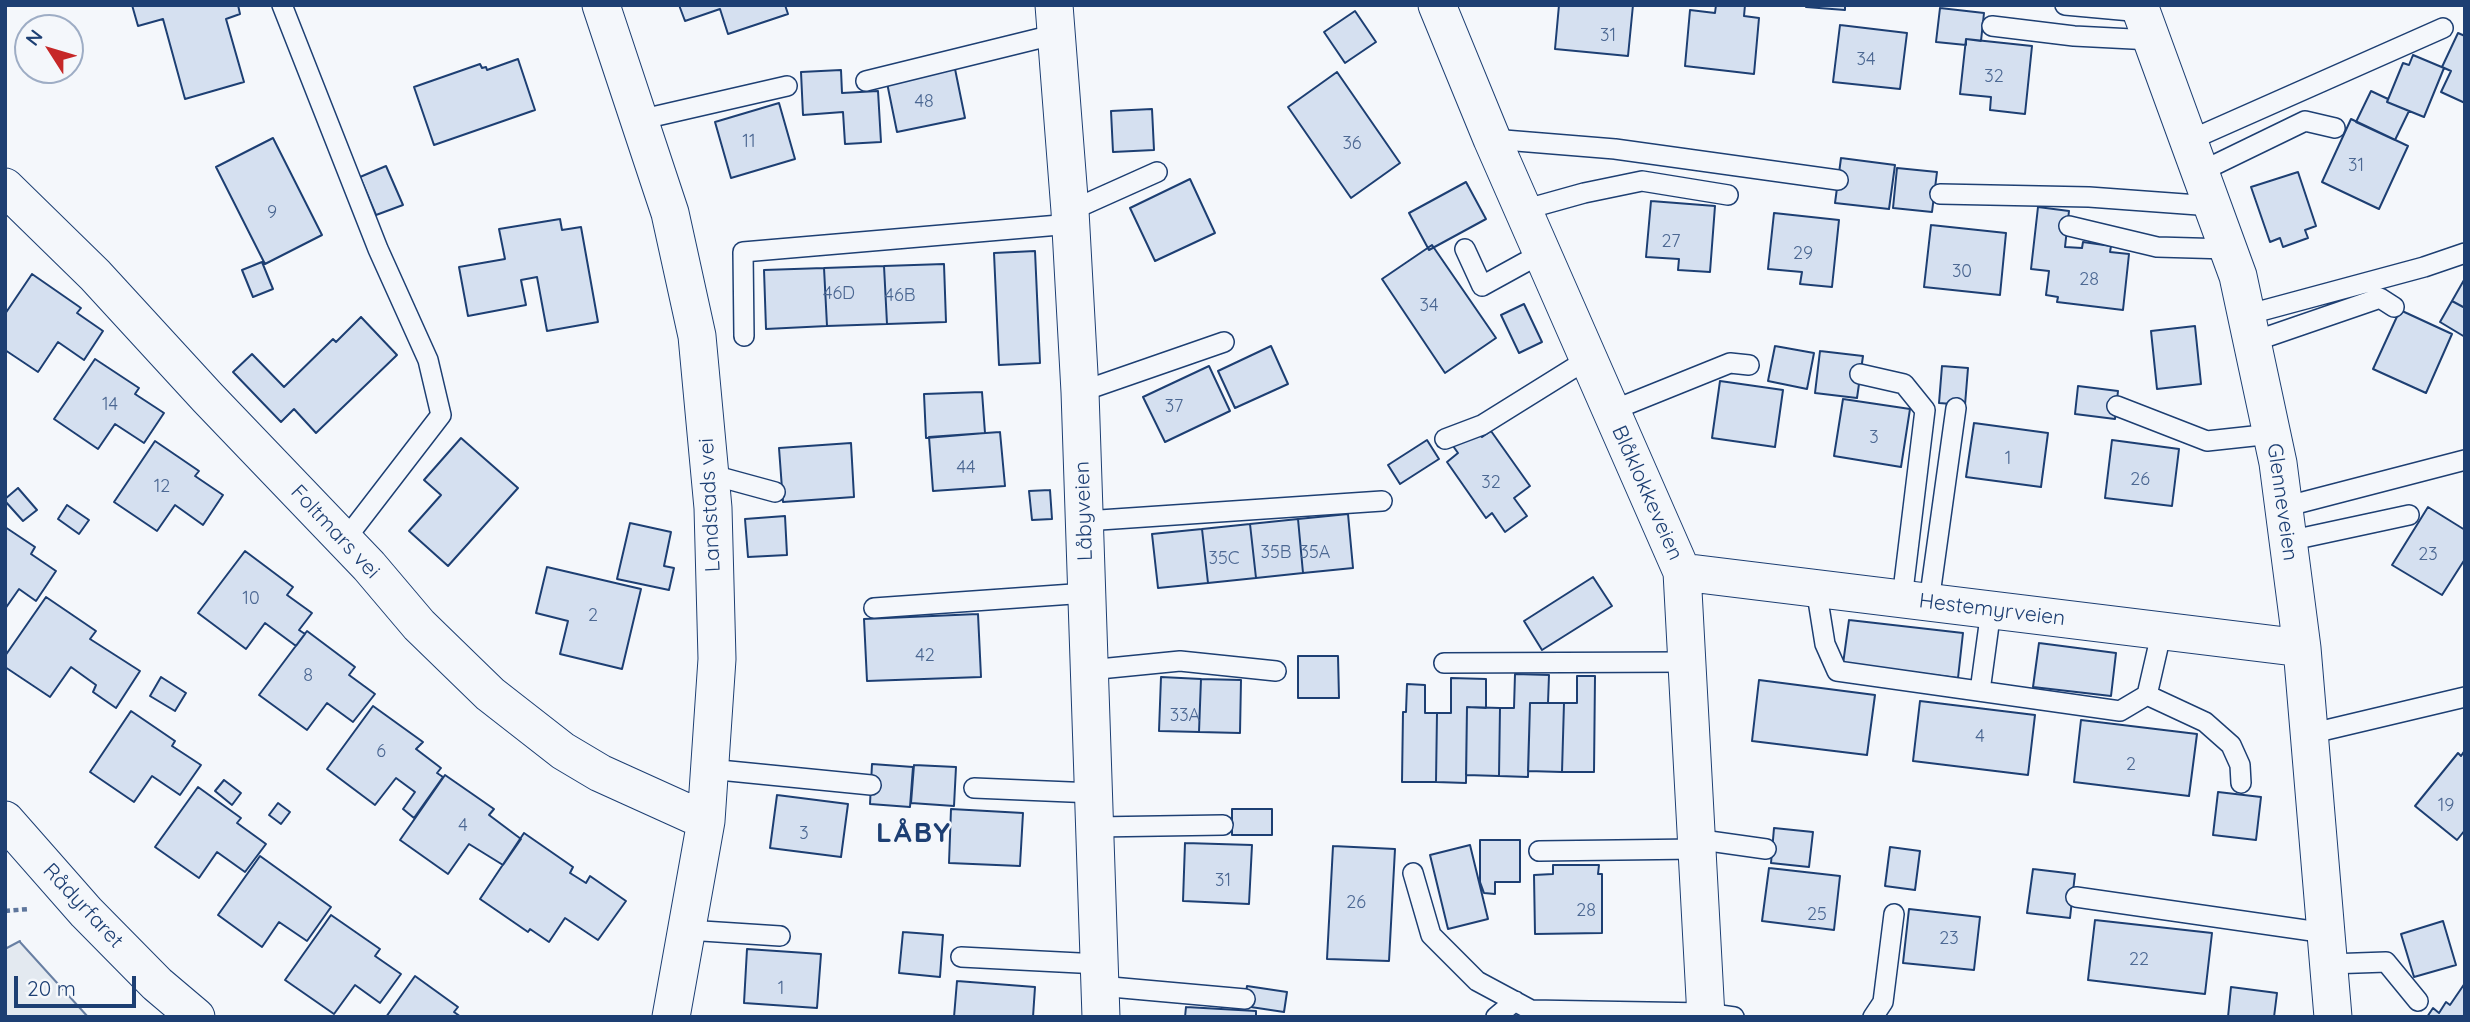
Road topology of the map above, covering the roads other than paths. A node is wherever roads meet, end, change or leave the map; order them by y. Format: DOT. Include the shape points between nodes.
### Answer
graph roads {
  1 [pos="282,5"];
  2 [pos="601,5"];
  3 [pos="1437,5"];
  4 [pos="2065,5"];
  5 [pos="2144,19"];
  6 [pos="1055,20"];
  7 [pos="1992,26"];
  8 [pos="2443,28"];
  9 [pos="866,80"];
  10 [pos="787,86"];
  11 [pos="639,120"];
  12 [pos="2335,128"];
  13 [pos="1492,139"];
  14 [pos="2194,156"];
  15 [pos="1157,172"];
  16 [pos="1838,180"];
  17 [pos="5,187"];
  18 [pos="1940,194"];
  19 [pos="1728,195"];
  20 [pos="2212,206"];
  21 [pos="1523,210"];
  22 [pos="1071,217"];
  23 [pos="2069,226"];
  24 [pos="1465,249"];
  25 [pos="2228,249"];
  26 [pos="1542,253"];
  27 [pos="2465,253"];
  28 [pos="2394,307"];
  29 [pos="2249,328"];
  30 [pos="744,336"];
  31 [pos="1224,342"];
  32 [pos="1588,359"];
  33 [pos="1749,365"];
  34 [pos="1860,374"];
  35 [pos="1080,392"];
  36 [pos="2117,406"];
  37 [pos="1956,408"];
  38 [pos="1611,411"];
  39 [pos="2272,434"];
  40 [pos="1445,439"];
  41 [pos="2465,460"];
  42 [pos="709,474"];
  43 [pos="775,492"];
  44 [pos="1382,501"];
  45 [pos="2409,515"];
  46 [pos="1085,521"];
  47 [pos="2286,524"];
  48 [pos="344,541"];
  49 [pos="1682,572"];
  50 [pos="1816,588"];
  51 [pos="1087,593"];
  52 [pos="1916,601"];
  53 [pos="874,608"];
  54 [pos="1991,610"];
  55 [pos="2162,630"];
  56 [pos="2302,648"];
  57 [pos="1685,662"];
  58 [pos="1444,663"];
  59 [pos="1089,670"];
  60 [pos="1276,671"];
  61 [pos="1980,691"];
  62 [pos="2147,695"];
  63 [pos="2465,697"];
  64 [pos="2309,734"];
  65 [pos="709,769"];
  66 [pos="2241,783"];
  67 [pos="871,785"];
  68 [pos="974,788"];
  69 [pos="1094,810"];
  70 [pos="5,820"];
  71 [pos="706,821"];
  72 [pos="1223,825"];
  73 [pos="1695,844"];
  74 [pos="1766,849"];
  75 [pos="1539,851"];
  76 [pos="1413,873"];
  77 [pos="2076,897"];
  78 [pos="1894,914"];
  79 [pos="687,930"];
  80 [pos="780,936"];
  81 [pos="2328,948"];
  82 [pos="961,957"];
  83 [pos="1100,989"];
  84 [pos="1245,999"];
  85 [pos="2418,1002"];
  86 [pos="1526,1009"];
  87 [pos="1715,1015"];
  88 [pos="196,1017"];
  89 [pos="671,1017"];
  90 [pos="1496,1017"];
  91 [pos="1872,1017"];
  92 [pos="2333,1017"];
  1 -- 48 [label="lane" via="378,249 428,360 441,415"];
  2 -- 11 [label="street, Landstads vei"];
  3 -- 13 [label="street, Blåklokkeveien"];
  4 -- 5 [label="lane"];
  5 -- 7 [label="lane" via="2074,36"];
  5 -- 14 [label="street, Glenneveien"];
  6 -- 9 [label="lane"];
  6 -- 22 [label="street, Låbyveien"];
  8 -- 14 [label="lane"];
  10 -- 11 [label="lane"];
  11 -- 42 [label="street, Landstads vei" via="670,213 697,336"];
  12 -- 14 [label="lane" via="2305,121"];
  13 -- 16 [label="lane" via="1615,149"];
  13 -- 21 [label="street, Blåklokkeveien"];
  14 -- 20 [label="street, Glenneveien"];
  15 -- 22 [label="lane"];
  17 -- 48 [label="street, Foltmars vei" via="95,275"];
  18 -- 20 [label="lane" via="2088,197"];
  19 -- 21 [label="lane" via="1642,181"];
  20 -- 25 [label="street, Glenneveien"];
  21 -- 26 [label="street, Blåklokkeveien"];
  22 -- 30 [label="lane" via="743,252"];
  22 -- 35 [label="street, Låbyveien"];
  23 -- 25 [label="lane" via="2157,247"];
  24 -- 26 [label="lane" via="1482,286"];
  25 -- 29 [label="street, Glenneveien"];
  26 -- 32 [label="street, Blåklokkeveien"];
  27 -- 29 [label="lane"];
  28 -- 29 [label="lane" via="2380,298"];
  29 -- 39 [label="street, Glenneveien"];
  31 -- 35 [label="lane"];
  32 -- 38 [label="street, Blåklokkeveien"];
  32 -- 40 [label="lane" via="1482,425"];
  33 -- 38 [label="lane" via="1730,363"];
  34 -- 52 [label="lane" via="1903,384 1925,410"];
  35 -- 46 [label="street, Låbyveien"];
  36 -- 39 [label="lane" via="2207,441"];
  37 -- 52 [label="lane"];
  38 -- 49 [label="street, Blåklokkeveien"];
  39 -- 47 [label="street, Glenneveien"];
  41 -- 47 [label="lane"];
  42 -- 43 [label="lane"];
  42 -- 65 [label="street, Landstads vei" via="717,659"];
  44 -- 46 [label="lane"];
  45 -- 47 [label="lane"];
  46 -- 51 [label="street, Låbyveien"];
  47 -- 56 [label="street, Glenneveien"];
  48 -- 71 [label="street, Foltmars vei" via="419,625 490,694 563,751"];
  49 -- 50 [label="street, Hestemyrveien"];
  49 -- 57 [label="street, Blåklokkeveien"];
  50 -- 52 [label="street, Hestemyrveien"];
  50 -- 61 [label="lane" via="1825,644 1837,671"];
  51 -- 53 [label="lane"];
  51 -- 59 [label="street, Låbyveien"];
  52 -- 54 [label="street, Hestemyrveien"];
  54 -- 55 [label="street, Hestemyrveien"];
  54 -- 61 [label="lane"];
  55 -- 56 [label="street, Hestemyrveien"];
  55 -- 62 [label="lane"];
  56 -- 64 [label="street, Glenneveien"];
  57 -- 58 [label="lane"];
  57 -- 73 [label="street, Blåklokkeveien"];
  59 -- 60 [label="lane" via="1180,661"];
  59 -- 69 [label="street, Låbyveien"];
  61 -- 62 [label="lane" via="2120,711"];
  62 -- 66 [label="lane" via="2205,722 2231,745 2240,765"];
  63 -- 64 [label="lane"];
  64 -- 81 [label="street, Glenneveien"];
  65 -- 67 [label="lane"];
  65 -- 71 [label="street, Landstads vei"];
  68 -- 69 [label="lane"];
  69 -- 72 [label="lane"];
  69 -- 83 [label="street, Låbyveien"];
  70 -- 88 [label="street, Rådyrfaret" via="86,912"];
  71 -- 79 [label="street, Landstads vei"];
  73 -- 74 [label="lane"];
  73 -- 75 [label="lane"];
  73 -- 87 [label="street, Blåklokkeveien"];
  76 -- 86 [label="lane" via="1431,935 1477,981"];
  77 -- 81 [label="lane"];
  78 -- 91 [label="lane" via="1883,1002"];
  79 -- 80 [label="lane"];
  79 -- 89 [label="street, Landstads vei"];
  81 -- 85 [label="lane" via="2386,962"];
  81 -- 92 [label="street, Glenneveien"];
  82 -- 83 [label="lane"];
  83 -- 84 [label="lane"];
  86 -- 87 [label="lane"];
  86 -- 90 [label="lane"];
}
